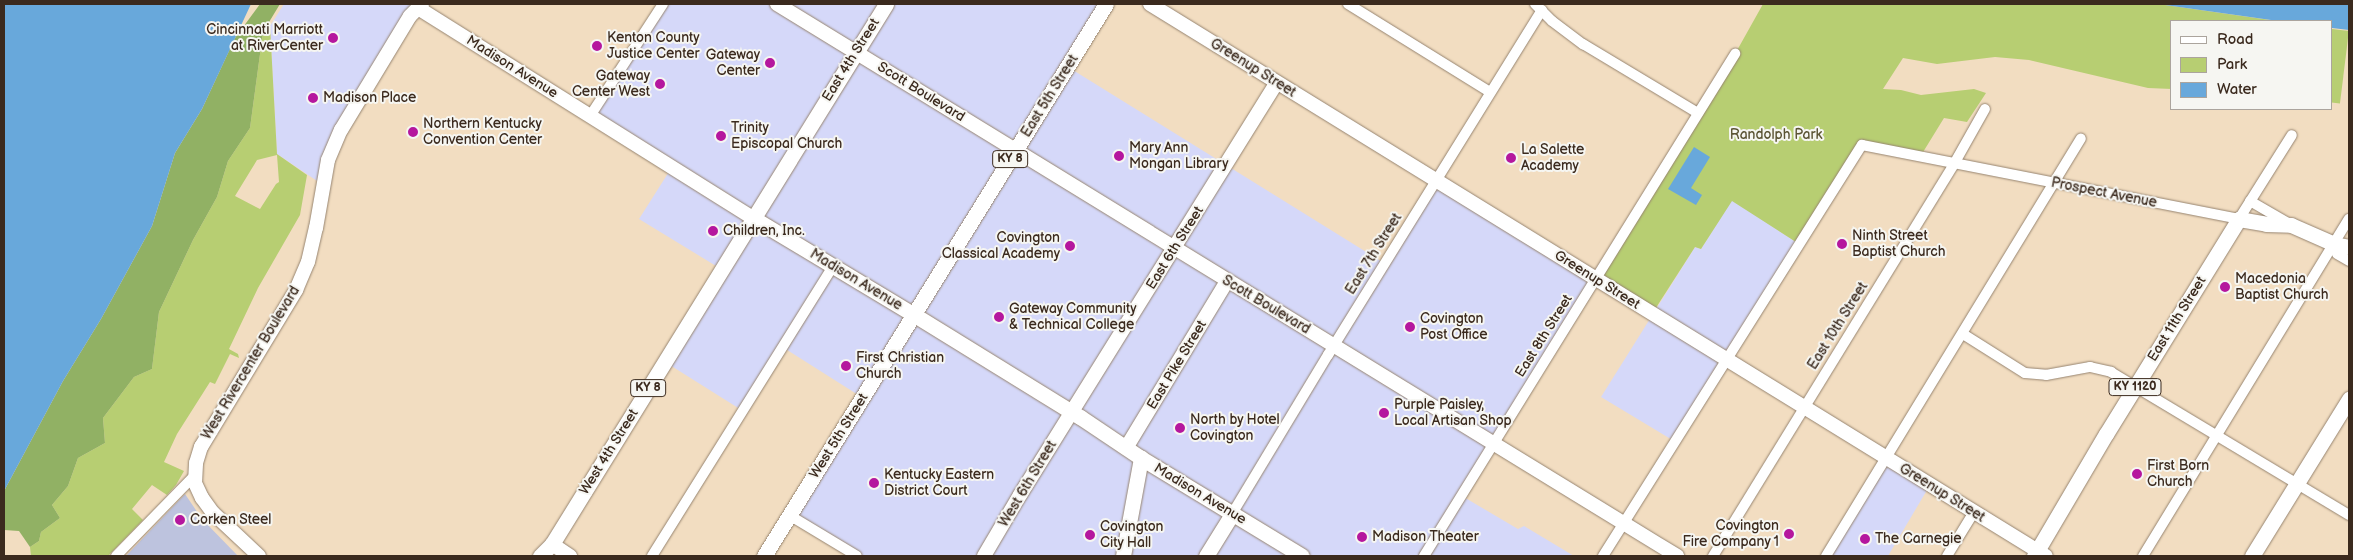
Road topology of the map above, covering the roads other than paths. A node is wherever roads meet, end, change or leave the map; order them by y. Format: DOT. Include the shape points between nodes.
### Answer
graph roads {
  1 [pos="663,4"];
  2 [pos="777,4"];
  3 [pos="886,4"];
  4 [pos="1106,4"];
  5 [pos="1150,4"];
  6 [pos="1348,4"];
  7 [pos="416,5"];
  8 [pos="1539,7"];
  9 [pos="856,51"];
  10 [pos="1735,54"];
  11 [pos="1276,83"];
  12 [pos="1490,92"];
  13 [pos="1985,109"];
  14 [pos="1698,113"];
  15 [pos="590,116"];
  16 [pos="2292,135"];
  17 [pos="2082,139"];
  18 [pos="1016,150"];
  19 [pos="1954,164"];
  20 [pos="1436,180"];
  21 [pos="2054,183"];
  22 [pos="2250,201"];
  23 [pos="753,218"];
  24 [pos="2239,219"];
  25 [pos="2349,220"];
  26 [pos="2291,225"];
  27 [pos="2340,248"];
  28 [pos="1174,249"];
  29 [pos="2349,261"];
  30 [pos="833,266"];
  31 [pos="1595,279"];
  32 [pos="1227,282"];
  33 [pos="914,314"];
  34 [pos="1963,334"];
  35 [pos="1333,346"];
  36 [pos="1726,360"];
  37 [pos="2136,385"];
  38 [pos="2349,399"];
  39 [pos="1804,408"];
  40 [pos="1072,412"];
  41 [pos="2217,434"];
  42 [pos="1494,443"];
  43 [pos="1126,448"];
  44 [pos="1141,458"];
  45 [pos="1886,458"];
  46 [pos="195,475"];
  47 [pos="2298,483"];
  48 [pos="1974,512"];
  49 [pos="1232,514"];
  50 [pos="790,515"];
  51 [pos="2349,515"];
  52 [pos="1623,523"];
  53 [pos="552,544"];
  54 [pos="2039,555"];
  55 [pos="116,556"];
  56 [pos="259,556"];
  57 [pos="540,556"];
  58 [pos="570,556"];
  59 [pos="652,556"];
  60 [pos="764,556"];
  61 [pos="857,556"];
  62 [pos="984,556"];
  63 [pos="1123,556"];
  64 [pos="1206,556"];
  65 [pos="1302,556"];
  66 [pos="1424,556"];
  67 [pos="1603,556"];
  68 [pos="1677,556"];
  69 [pos="1713,556"];
  70 [pos="1826,556"];
  71 [pos="1947,556"];
  72 [pos="2143,556"];
  73 [pos="2252,556"];
  1 -- 15 [label="street"];
  2 -- 9 [label="main road, Scott Boulevard"];
  3 -- 9 [label="main road, East 4th Street / KY 8"];
  4 -- 18 [label="main road, East 5th Street / KY 8"];
  5 -- 11 [label="main road, Greenup Street"];
  6 -- 12 [label="street"];
  7 -- 15 [label="main road, Madison Avenue"];
  7 -- 46 [label="main road, West Rivercenter Boulevard" via="341,130 328,160 308,262 296,290 201,447"];
  8 -- 12 [label="street, East 7th Street"];
  8 -- 14 [label="street" via="1583,44"];
  9 -- 18 [label="main road, Scott Boulevard"];
  9 -- 23 [label="main road, East 4th Street / KY 8"];
  10 -- 14 [label="street, East 8th Street"];
  11 -- 20 [label="main road, Greenup Street"];
  11 -- 28 [label="main road, East 6th Street"];
  12 -- 20 [label="street, East 7th Street"];
  13 -- 19 [label="street, East 10th Street"];
  14 -- 31 [label="street, East 8th Street"];
  15 -- 23 [label="main road, Madison Avenue"];
  16 -- 22 [label="street, East 11th Street"];
  17 -- 21 [label="street"];
  18 -- 28 [label="main road, Scott Boulevard"];
  18 -- 33 [label="main road, East 5th Street / KY 8"];
  19 -- 21 [label="street, Prospect Avenue"];
  19 -- 36 [label="street, Prospect Avenue" via="1862,144"];
  19 -- 39 [label="street, East 10th Street"];
  20 -- 31 [label="main road, Greenup Street"];
  20 -- 35 [label="street, East 7th Street"];
  21 -- 24 [label="street, Prospect Avenue"];
  21 -- 34 [label="street"];
  22 -- 24 [label="street, East 11th Street"];
  22 -- 26 [label="street"];
  23 -- 30 [label="main road, Madison Avenue"];
  23 -- 53 [label="main road, West 4th Street / KY 8"];
  24 -- 26 [label="main road, Prospect Avenue"];
  24 -- 37 [label="main road, East 11th Street / KY 1120"];
  25 -- 27 [label="street"];
  26 -- 27 [label="main road, Prospect Avenue"];
  27 -- 29 [label="street"];
  27 -- 41 [label="street"];
  28 -- 32 [label="main road, Scott Boulevard"];
  28 -- 40 [label="main road, East 6th Street"];
  30 -- 33 [label="main road, Madison Avenue"];
  30 -- 59 [label="street"];
  31 -- 36 [label="main road, Greenup Street"];
  31 -- 42 [label="street, East 8th Street"];
  32 -- 35 [label="main road, Scott Boulevard"];
  32 -- 43 [label="main road, East Pike Street"];
  33 -- 40 [label="main road, Madison Avenue"];
  33 -- 50 [label="main road, West 5th Street / KY 8"];
  34 -- 37 [label="street" via="2026,373 2046,375 2090,367 2111,372"];
  34 -- 45 [label="street"];
  35 -- 42 [label="main road, Scott Boulevard"];
  35 -- 49 [label="street, East 7th Street"];
  36 -- 39 [label="main road, Greenup Street"];
  36 -- 52 [label="street"];
  37 -- 41 [label="street"];
  37 -- 54 [label="main road, East 11th Street / KY 1120"];
  38 -- 47 [label="main road"];
  39 -- 45 [label="main road, Greenup Street"];
  39 -- 69 [label="street, East 10th Street"];
  40 -- 43 [label="main road, Madison Avenue"];
  40 -- 62 [label="main road, West 6th Street"];
  41 -- 47 [label="street"];
  41 -- 72 [label="street"];
  42 -- 52 [label="main road, Scott Boulevard"];
  42 -- 66 [label="street, East 8th Street"];
  43 -- 44 [label="main road, Madison Avenue"];
  44 -- 49 [label="main road, Madison Avenue"];
  44 -- 63 [label="main road"];
  45 -- 48 [label="main road, Greenup Street"];
  45 -- 70 [label="street"];
  46 -- 55 [label="street"];
  46 -- 56 [label="main road" via="202,498 213,513"];
  47 -- 51 [label="street"];
  47 -- 73 [label="main road"];
  48 -- 54 [label="main road, Greenup Street"];
  48 -- 71 [label="street"];
  49 -- 64 [label="main road"];
  49 -- 65 [label="main road, Madison Avenue"];
  50 -- 60 [label="main road, West 5th Street / KY 8"];
  50 -- 61 [label="street"];
  52 -- 67 [label="street"];
  52 -- 68 [label="main road, Scott Boulevard"];
  53 -- 57 [label="main road, West 4th Street / KY 8"];
  53 -- 58 [label="main road"];
}
